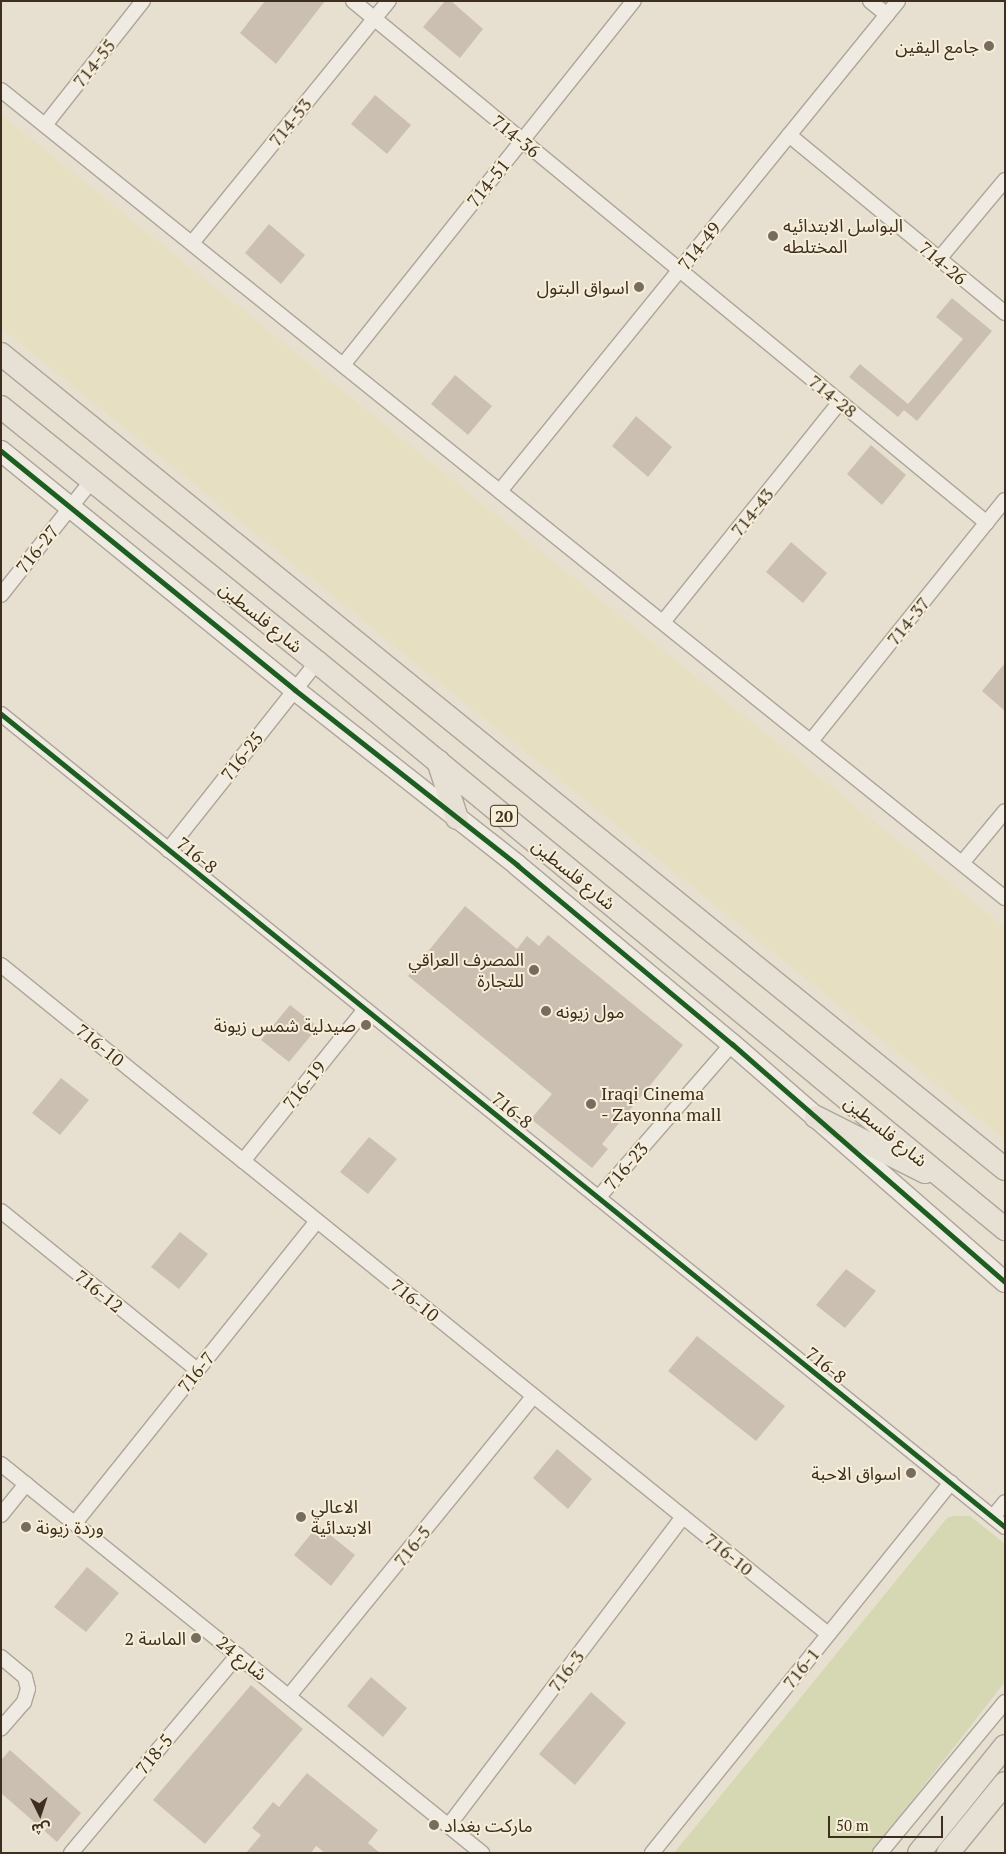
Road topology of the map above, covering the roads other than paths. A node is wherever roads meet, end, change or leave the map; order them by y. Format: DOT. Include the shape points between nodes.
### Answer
graph roads {
  1 [pos="143,1"];
  2 [pos="353,1"];
  3 [pos="389,1"];
  4 [pos="634,1"];
  5 [pos="870,1"];
  6 [pos="898,1"];
  7 [pos="887,15"];
  8 [pos="375,19"];
  9 [pos="1,90"];
  10 [pos="45,125"];
  11 [pos="789,135"];
  12 [pos="522,140"];
  13 [pos="1005,180"];
  14 [pos="192,244"];
  15 [pos="939,259"];
  16 [pos="680,270"];
  17 [pos="1005,313"];
  18 [pos="1,354"];
  19 [pos="343,365"];
  20 [pos="840,402"];
  21 [pos="1,407"];
  22 [pos="1,451"];
  23 [pos="92,480"];
  24 [pos="500,491"];
  25 [pos="1005,500"];
  26 [pos="71,507"];
  27 [pos="987,523"];
  28 [pos="1,594"];
  29 [pos="663,622"];
  30 [pos="317,662"];
  31 [pos="295,690"];
  32 [pos="1,714"];
  33 [pos="811,742"];
  34 [pos="438,762"];
  35 [pos="1005,811"];
  36 [pos="457,818"];
  37 [pos="168,850"];
  38 [pos="962,864"];
  39 [pos="1005,898"];
  40 [pos="1,965"];
  41 [pos="365,1009"];
  42 [pos="732,1044"];
  43 [pos="816,1117"];
  44 [pos="243,1160"];
  45 [pos="1005,1169"];
  46 [pos="949,1183"];
  47 [pos="598,1198"];
  48 [pos="1,1211"];
  49 [pos="317,1220"];
  50 [pos="1005,1229"];
  51 [pos="1005,1282"];
  52 [pos="197,1370"];
  53 [pos="534,1396"];
  54 [pos="1,1464"];
  55 [pos="951,1483"];
  56 [pos="26,1484"];
  57 [pos="1005,1502"];
  58 [pos="1,1515"];
  59 [pos="683,1517"];
  60 [pos="992,1517"];
  61 [pos="75,1523"];
  62 [pos="1005,1527"];
  63 [pos="828,1634"];
  64 [pos="238,1655"];
  65 [pos="1,1657"];
  66 [pos="289,1696"];
  67 [pos="1005,1702"];
  68 [pos="1,1728"];
  69 [pos="1005,1746"];
  70 [pos="1005,1783"];
  71 [pos="449,1825"];
  72 [pos="71,1853"];
  73 [pos="482,1853"];
  74 [pos="652,1853"];
  75 [pos="880,1853"];
  76 [pos="919,1853"];
  77 [pos="948,1853"];
  1 -- 10 [label="street, 714-55"];
  2 -- 8 [label="street, 714-36"];
  3 -- 8 [label="street, 714-53"];
  4 -- 12 [label="street, 714-51"];
  5 -- 7 [label="street"];
  6 -- 7 [label="street, 714-49"];
  7 -- 11 [label="street, 714-49"];
  8 -- 12 [label="street, 714-36"];
  8 -- 14 [label="street, 714-53"];
  9 -- 10 [label="street"];
  10 -- 14 [label="street"];
  11 -- 15 [label="street, 714-26"];
  11 -- 16 [label="street, 714-49"];
  12 -- 16 [label="street, 714-36"];
  12 -- 19 [label="street, 714-51"];
  13 -- 15 [label="street"];
  14 -- 19 [label="street"];
  15 -- 17 [label="street, 714-26"];
  16 -- 20 [label="street, 714-28"];
  16 -- 24 [label="street, 714-49"];
  18 -- 45 [label="main road, 20"];
  19 -- 24 [label="street"];
  20 -- 27 [label="street, 714-28"];
  20 -- 29 [label="street, 714-43"];
  21 -- 23 [label="main road, شارع فلسطين / 20"];
  22 -- 26 [label="street"];
  23 -- 26 [label="street, 716-27"];
  23 -- 30 [label="main road, شارع فلسطين / 20"];
  24 -- 29 [label="street"];
  25 -- 27 [label="street, 714-37"];
  26 -- 28 [label="street, 716-27"];
  26 -- 31 [label="street"];
  27 -- 33 [label="street, 714-37"];
  29 -- 33 [label="street"];
  30 -- 31 [label="street, 716-25"];
  30 -- 34 [label="main road, شارع فلسطين / 20"];
  31 -- 36 [label="street"];
  31 -- 37 [label="street, 716-25"];
  32 -- 37 [label="street, 716-8"];
  33 -- 38 [label="street"];
  34 -- 36 [label="main road"];
  34 -- 46 [label="main road, شارع فلسطين / 20"];
  35 -- 38 [label="street"];
  36 -- 42 [label="street"];
  37 -- 41 [label="street, 716-8"];
  38 -- 39 [label="street"];
  40 -- 44 [label="street, 716-10"];
  41 -- 44 [label="street, 716-19"];
  41 -- 47 [label="street, 716-8"];
  42 -- 43 [label="street"];
  42 -- 47 [label="street, 716-23"];
  43 -- 46 [label="main road"];
  43 -- 51 [label="street"];
  44 -- 49 [label="street, 716-10"];
  46 -- 50 [label="main road, شارع فلسطين / 20"];
  47 -- 55 [label="street, 716-8"];
  48 -- 52 [label="street, 716-12"];
  49 -- 52 [label="street, 716-7"];
  49 -- 53 [label="street, 716-10"];
  52 -- 61 [label="street, 716-7"];
  53 -- 59 [label="street, 716-10"];
  53 -- 66 [label="street, 716-5"];
  54 -- 56 [label="street, شارع 24"];
  55 -- 60 [label="street, 716-8"];
  55 -- 63 [label="street, 716-1"];
  56 -- 58 [label="street"];
  56 -- 61 [label="street, شارع 24"];
  57 -- 60 [label="street"];
  59 -- 63 [label="street, 716-10"];
  59 -- 71 [label="street, 716-3"];
  60 -- 62 [label="street, 716-8"];
  61 -- 64 [label="street, شارع 24"];
  63 -- 74 [label="street, 716-1"];
  64 -- 66 [label="street, شارع 24"];
  64 -- 72 [label="street, 718-5"];
  65 -- 68 [label="street" via="25,1677 28,1689 24,1702"];
  66 -- 71 [label="street, شارع 24"];
  67 -- 75 [label="street"];
  69 -- 76 [label="main road"];
  70 -- 77 [label="main road"];
  71 -- 73 [label="street, شارع 24"];
}
